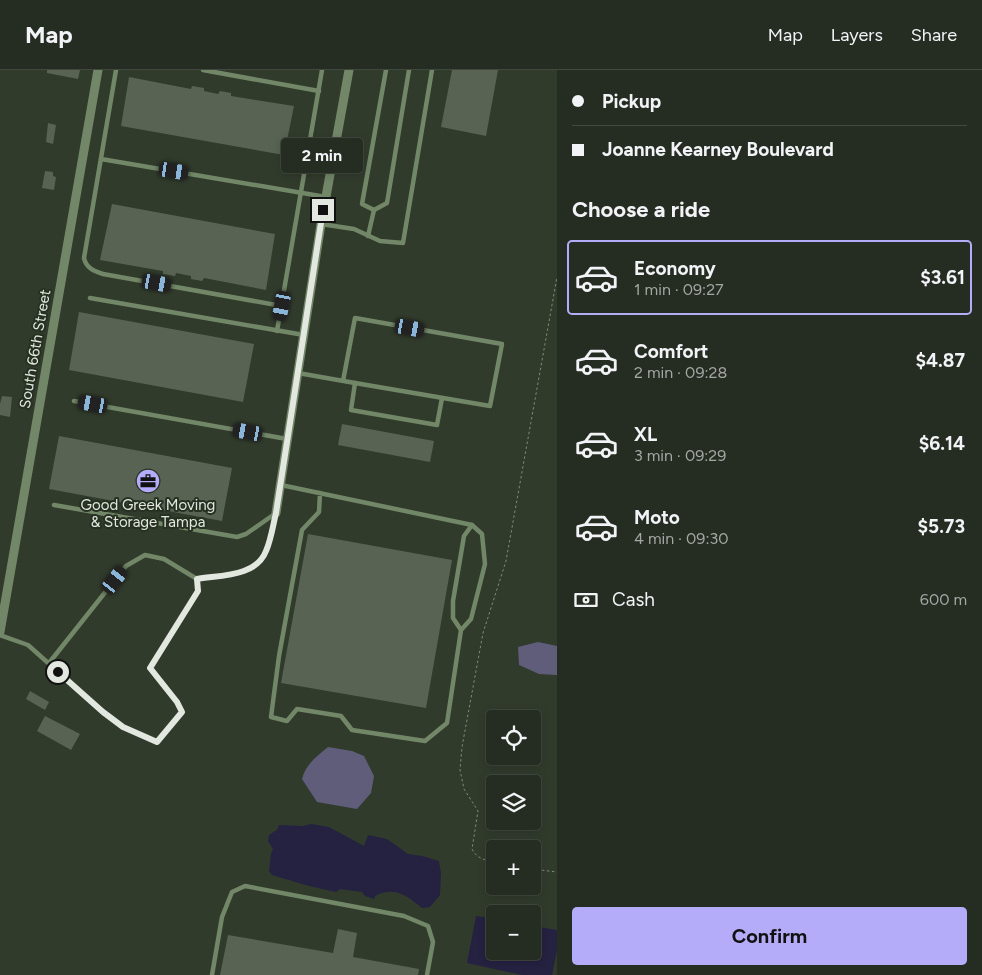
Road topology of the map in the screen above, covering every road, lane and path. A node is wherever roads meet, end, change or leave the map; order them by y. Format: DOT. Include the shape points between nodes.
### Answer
graph roads {
  1 [pos="98,70"];
  2 [pos="116,70"];
  3 [pos="203,70"];
  4 [pos="322,70"];
  5 [pos="348,70"];
  6 [pos="386,70"];
  7 [pos="409,70"];
  8 [pos="432,70"];
  9 [pos="319,91"];
  10 [pos="101,159"];
  11 [pos="301,193"];
  12 [pos="326,198"];
  13 [pos="374,210"];
  14 [pos="321,224"];
  15 [pos="368,236"];
  16 [pos="557,277"];
  17 [pos="90,298"];
  18 [pos="282,306"];
  19 [pos="277,331"];
  20 [pos="304,335"];
  21 [pos="298,373"];
  22 [pos="343,381"];
  23 [pos="355,384"];
  24 [pos="442,398"];
  25 [pos="74,401"];
  26 [pos="286,439"];
  27 [pos="279,484"];
  28 [pos="320,493"];
  29 [pos="54,505"];
  30 [pos="276,513"];
  31 [pos="472,525"];
  32 [pos="197,579"];
  33 [pos="461,630"];
  34 [pos="0,634"];
  35 [pos="49,664"];
  36 [pos="486,860"];
  37 [pos="541,870"];
  38 [pos="557,872"];
  39 [pos="212,975"];
  40 [pos="427,975"];
  1 -- 34 [label="street, South 66th Street"];
  2 -- 10 [label="lane"];
  3 -- 9 [label="lane"];
  4 -- 9 [label="lane"];
  5 -- 12 [label="street"];
  6 -- 13 [label="lane" via="362,204"];
  7 -- 13 [label="lane" via="387,202"];
  8 -- 15 [label="lane" via="402,243"];
  9 -- 11 [label="lane"];
  10 -- 11 [label="lane"];
  10 -- 18 [label="lane" via="84,258 93,271"];
  11 -- 12 [label="lane"];
  11 -- 18 [label="lane"];
  12 -- 14 [label="street"];
  13 -- 15 [label="lane"];
  14 -- 15 [label="lane" via="354,229"];
  14 -- 20 [label="street"];
  16 -- 36 [label="path" via="506,561 484,633 460,762 464,789 478,811 472,849 475,855"];
  17 -- 19 [label="lane"];
  18 -- 19 [label="lane"];
  19 -- 20 [label="lane"];
  20 -- 21 [label="street"];
  21 -- 22 [label="lane"];
  21 -- 26 [label="street"];
  22 -- 23 [label="lane"];
  22 -- 24 [label="lane" via="355,318 502,344 490,406"];
  23 -- 24 [label="lane"];
  23 -- 24 [label="lane" via="351,410 437,426"];
  25 -- 26 [label="lane"];
  26 -- 27 [label="street"];
  27 -- 28 [label="lane"];
  27 -- 30 [label="street"];
  28 -- 31 [label="lane"];
  28 -- 33 [label="lane" via="319,512 302,530 271,717 287,720 297,710 342,716 352,730 425,742 446,723"];
  29 -- 30 [label="lane" via="237,537"];
  30 -- 32 [label="lane" via="260,562 248,570"];
  31 -- 33 [label="lane" via="464,536 453,601 453,618"];
  31 -- 33 [label="lane" via="482,534 485,564 471,619"];
  32 -- 35 [label="lane" via="164,559 145,555 126,566"];
  32 -- 35 [label="lane" via="198,591 150,668 182,712 157,742 116,722"];
  34 -- 35 [label="lane" via="28,644"];
  37 -- 38 [label="path"];
  39 -- 40 [label="lane" via="222,917 232,892 245,886 404,916 428,926 433,942"];
}
